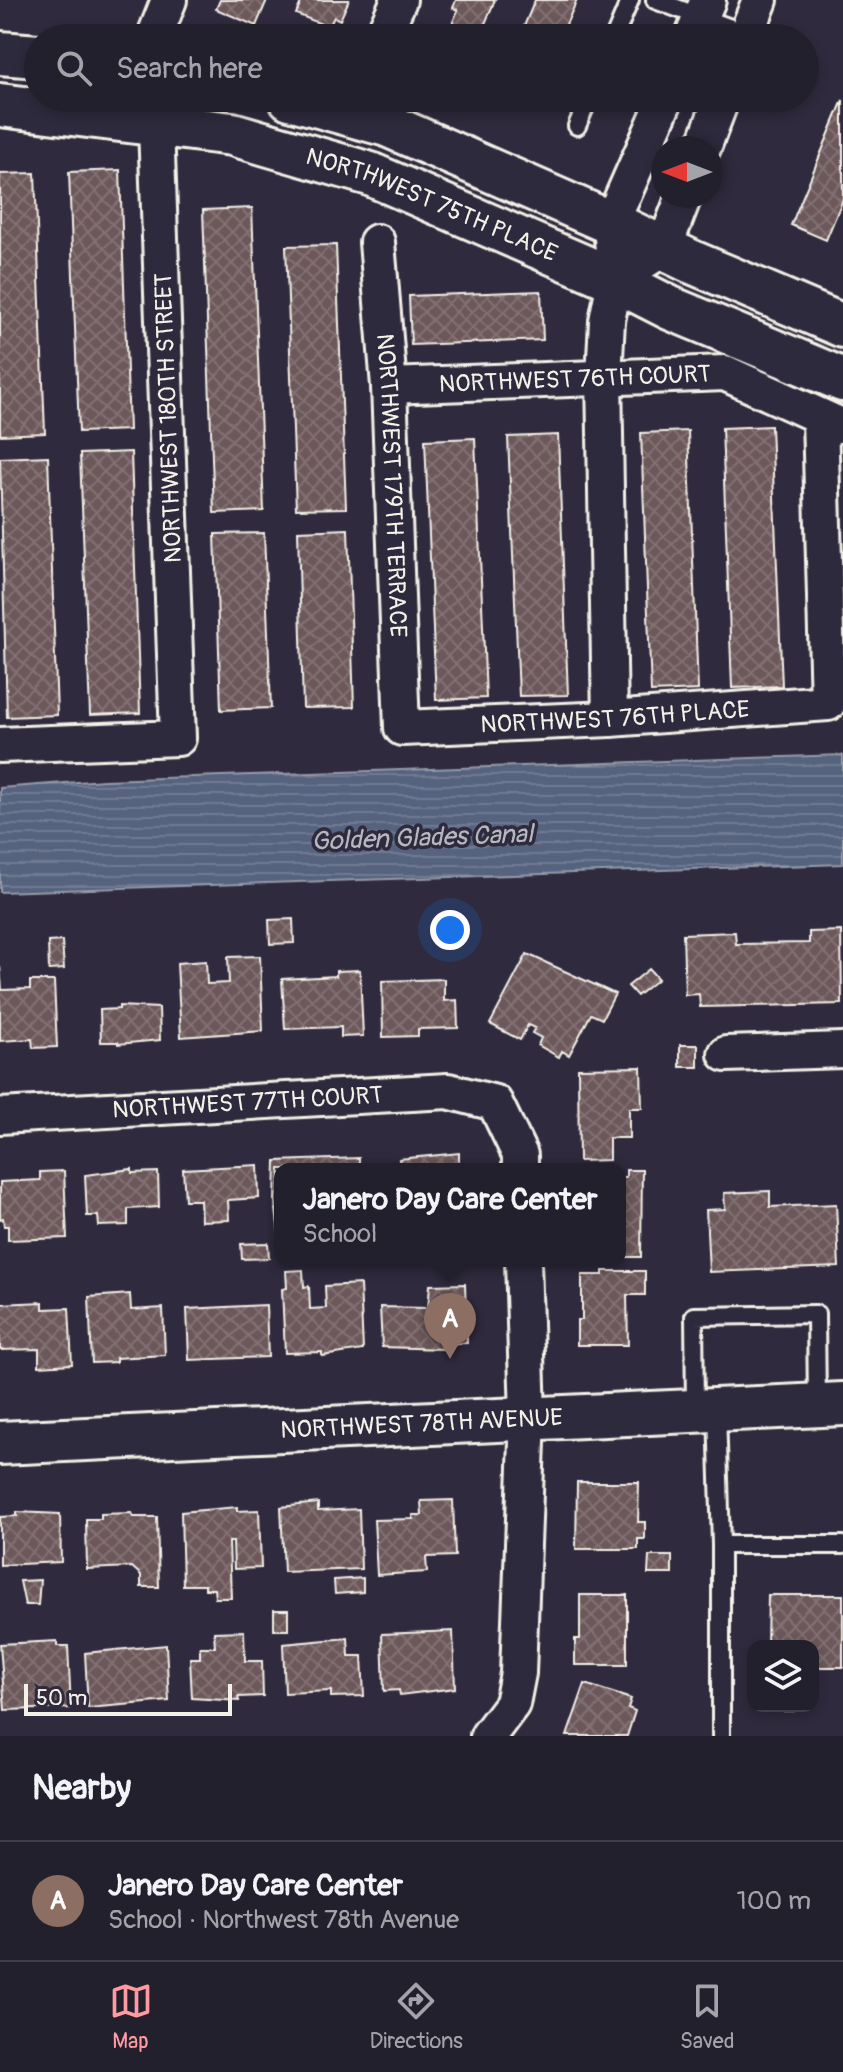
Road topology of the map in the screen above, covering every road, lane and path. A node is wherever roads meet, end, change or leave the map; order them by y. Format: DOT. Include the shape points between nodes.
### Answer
graph roads {
  1 [pos="169,0"];
  2 [pos="399,0"];
  3 [pos="630,0"];
  4 [pos="655,0"];
  5 [pos="760,0"];
  6 [pos="700,19"];
  7 [pos="160,24"];
  8 [pos="388,24"];
  9 [pos="620,24"];
  10 [pos="751,24"];
  11 [pos="0,53"];
  12 [pos="24,55"];
  13 [pos="0,105"];
  14 [pos="24,106"];
  15 [pos="156,112"];
  16 [pos="162,112"];
  17 [pos="340,112"];
  18 [pos="583,112"];
  19 [pos="660,112"];
  20 [pos="717,112"];
  21 [pos="577,126"];
  22 [pos="708,136"];
  23 [pos="679,208"];
  24 [pos="611,223"];
  25 [pos="377,242"];
  26 [pos="664,248"];
  27 [pos="615,280"];
  28 [pos="843,326"];
  29 [pos="604,376"];
  30 [pos="843,380"];
  31 [pos="389,386"];
  32 [pos="832,422"];
  33 [pos="610,719"];
  34 [pos="402,728"];
  35 [pos="0,745"];
  36 [pos="843,1050"];
  37 [pos="726,1054"];
  38 [pos="0,1116"];
  39 [pos="520,1163"];
  40 [pos="523,1267"];
  41 [pos="830,1404"];
  42 [pos="706,1409"];
  43 [pos="528,1416"];
  44 [pos="0,1443"];
  45 [pos="721,1545"];
  46 [pos="843,1545"];
  47 [pos="493,1732"];
  48 [pos="721,1736"];
  1 -- 7 [label="street"];
  2 -- 8 [label="street"];
  3 -- 9 [label="lane"];
  4 -- 6 [label="lane"];
  5 -- 10 [label="street"];
  11 -- 12 [label="street"];
  13 -- 14 [label="street, NORTHWEST 75TH PLACE"];
  15 -- 35 [label="street, NORTHWEST 180TH STREET" via="178,738"];
  16 -- 27 [label="street, NORTHWEST 75TH PLACE" via="370,174"];
  17 -- 24 [label="street, NORTHWEST 75TH PLACE" via="387,125"];
  18 -- 21 [label="lane"];
  19 -- 24 [label="street"];
  20 -- 22 [label="street"];
  23 -- 26 [label="street"];
  24 -- 26 [label="street, NORTHWEST 75TH PLACE"];
  24 -- 27 [label="street"];
  25 -- 31 [label="street, NORTHWEST 179TH TERRACE"];
  26 -- 27 [label="street"];
  26 -- 28 [label="street, NORTHWEST 75TH PLACE"];
  27 -- 29 [label="street"];
  27 -- 30 [label="street, NORTHWEST 75TH PLACE"];
  29 -- 31 [label="street, NORTHWEST 76TH COURT"];
  29 -- 32 [label="street, NORTHWEST 76TH COURT" via="725,373"];
  29 -- 33 [label="street"];
  31 -- 34 [label="street, NORTHWEST 179TH TERRACE"];
  32 -- 33 [label="street, NORTHWEST 76TH PLACE" via="828,703"];
  33 -- 34 [label="street, NORTHWEST 76TH PLACE"];
  36 -- 37 [label="street"];
  38 -- 39 [label="street, NORTHWEST 77TH COURT" via="448,1091 495,1103"];
  40 -- 43 [label="street"];
  41 -- 42 [label="street, NORTHWEST 78TH AVENUE"];
  41 -- 42 [label="lane" via="816,1314 694,1316"];
  42 -- 43 [label="street, NORTHWEST 78TH AVENUE"];
  42 -- 45 [label="lane"];
  43 -- 44 [label="street, NORTHWEST 78TH AVENUE"];
  43 -- 47 [label="street" via="518,1673 512,1704"];
  45 -- 46 [label="lane"];
  45 -- 48 [label="lane"];
}
